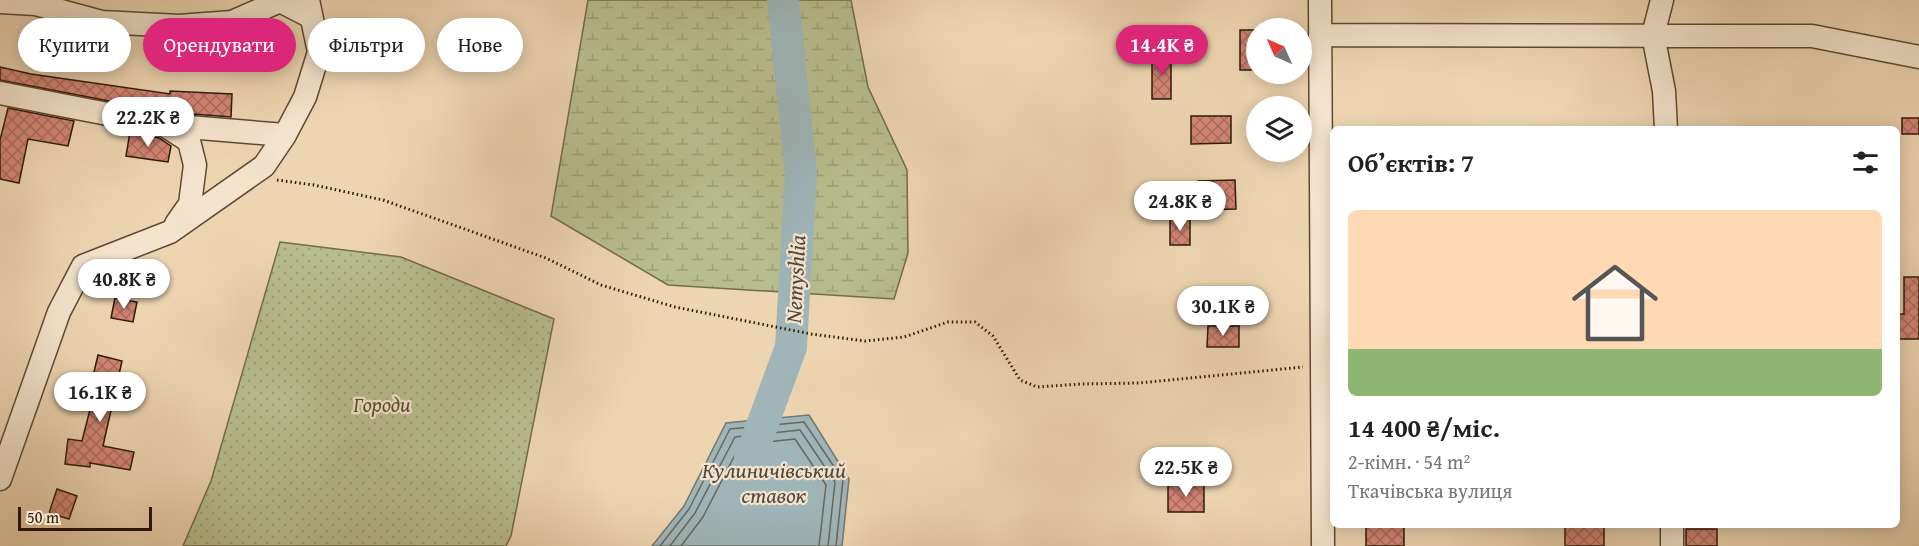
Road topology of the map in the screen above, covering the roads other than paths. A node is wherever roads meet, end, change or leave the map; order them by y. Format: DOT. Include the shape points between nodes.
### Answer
graph roads {
  1 [pos="1320,0"];
  2 [pos="1662,0"];
  3 [pos="0,2"];
  4 [pos="36,2"];
  5 [pos="309,8"];
  6 [pos="1320,35"];
  7 [pos="1653,35"];
  8 [pos="1919,57"];
  9 [pos="0,93"];
  10 [pos="164,125"];
  11 [pos="1666,126"];
  12 [pos="285,135"];
  13 [pos="170,232"];
  14 [pos="0,479"];
  15 [pos="1671,528"];
  16 [pos="1323,546"];
  17 [pos="1672,546"];
  1 -- 6 [label="street"];
  2 -- 7 [label="street"];
  3 -- 4 [label="street"];
  4 -- 5 [label="street" via="102,22 179,26 232,22 280,1"];
  5 -- 12 [label="street" via="318,52 305,97"];
  6 -- 7 [label="street"];
  6 -- 16 [label="street"];
  7 -- 8 [label="street" via="1812,36"];
  7 -- 11 [label="street" via="1664,91"];
  9 -- 10 [label="street"];
  10 -- 12 [label="street"];
  10 -- 13 [label="street" via="189,141 195,165 190,204"];
  12 -- 13 [label="street" via="264,166"];
  13 -- 14 [label="street" via="83,266 59,312"];
  15 -- 17 [label="street"];
}
